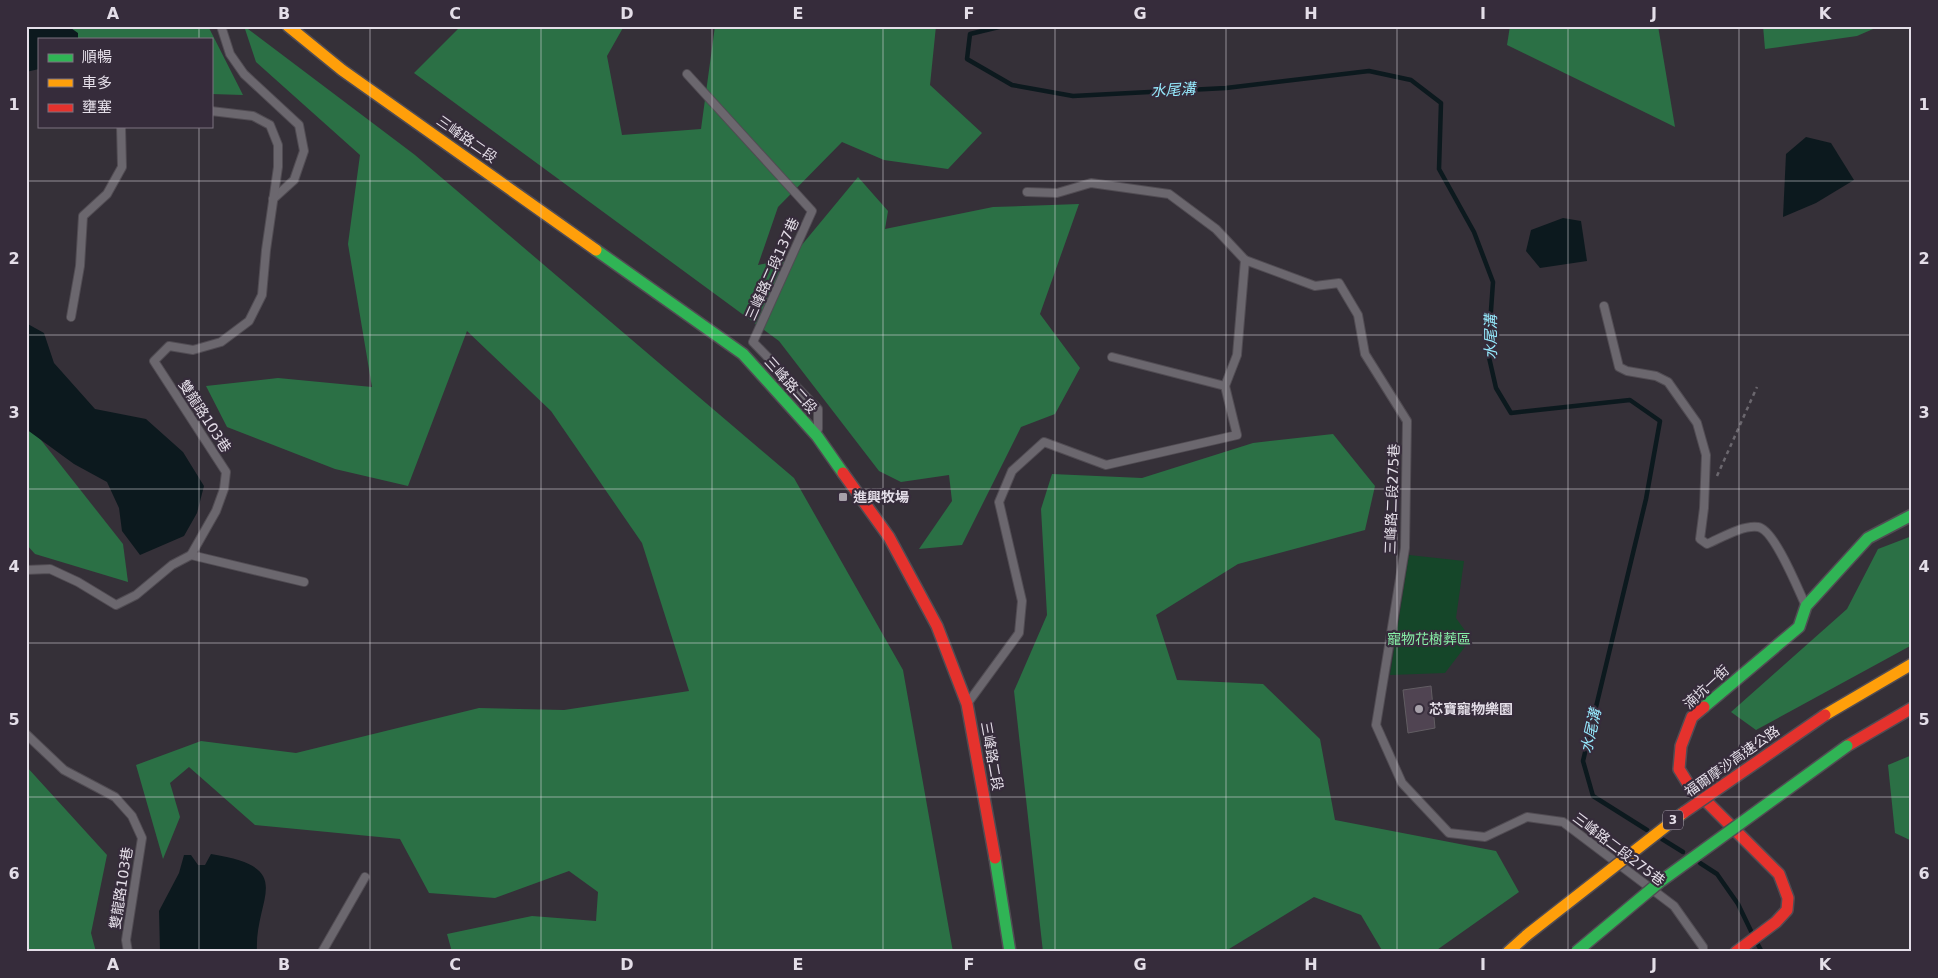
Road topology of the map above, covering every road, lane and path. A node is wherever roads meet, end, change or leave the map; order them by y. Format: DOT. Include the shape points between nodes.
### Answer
graph roads {
  1 [pos="221,26"];
  2 [pos="288,26"];
  3 [pos="687,74"];
  4 [pos="212,111"];
  5 [pos="121,128"];
  6 [pos="1027,192"];
  7 [pos="273,199"];
  8 [pos="1245,260"];
  9 [pos="1604,306"];
  10 [pos="70,316"];
  11 [pos="1112,357"];
  12 [pos="1225,386"];
  13 [pos="1757,386"];
  14 [pos="817,436"];
  15 [pos="1716,481"];
  16 [pos="1912,515"];
  17 [pos="191,555"];
  18 [pos="26,570"];
  19 [pos="304,582"];
  20 [pos="1806,606"];
  21 [pos="1912,664"];
  22 [pos="967,704"];
  23 [pos="1912,708"];
  24 [pos="26,734"];
  25 [pos="365,877"];
  26 [pos="128,952"];
  27 [pos="322,952"];
  28 [pos="1010,952"];
  29 [pos="1508,952"];
  30 [pos="1576,952"];
  31 [pos="1703,952"];
  32 [pos="1736,952"];
  1 -- 7 [label="lane" via="230,54 244,74 299,125 304,151 294,180"];
  2 -- 14 [label="main road, 三峰路二段" via="342,70 743,354"];
  3 -- 14 [label="lane, 三峰路二段137巷" via="812,211 753,342 818,409"];
  4 -- 7 [label="lane, 雙龍路103巷" via="254,116 270,125 278,145"];
  5 -- 10 [label="lane" via="122,167 107,194 83,216 80,266"];
  6 -- 8 [label="lane" via="1057,193 1092,183 1169,194 1216,229"];
  7 -- 17 [label="lane, 雙龍路103巷" via="262,294 249,322 221,342 193,350 169,346 154,361 226,472 216,511"];
  8 -- 12 [label="lane" via="1237,355"];
  8 -- 31 [label="lane, 三峰路二段275巷" via="1314,286 1339,283 1358,315 1365,354 1407,421 1405,548 1376,725 1402,783 1449,833 1485,837 1527,817 1563,822 1674,906 1703,947"];
  9 -- 20 [label="lane" via="1620,367 1668,382 1697,423 1706,455 1700,539 1707,544 1740,530 1758,527 1766,532"];
  11 -- 12 [label="lane"];
  12 -- 22 [label="lane" via="1238,435 1106,465 1044,442 1012,471 999,502 1022,601 1019,633"];
  13 -- 15 [label="path"];
  14 -- 22 [label="main road, 三峰路二段" via="889,537 937,626"];
  16 -- 20 [label="main road, 湳坑一街" via="1868,538"];
  17 -- 18 [label="lane" via="172,565 136,595 116,605 50,569"];
  17 -- 19 [label="lane"];
  20 -- 32 [label="main road, 湳坑一街" via="1799,627 1692,717 1681,754 1679,769 1687,782 1779,874 1788,898 1787,910 1776,922"];
  21 -- 29 [label="main road, 福爾摩沙高速公路 / 3, bridge" via="1825,715 1670,822"];
  22 -- 28 [label="main road, 三峰路二段"];
  23 -- 30 [label="main road, bridge" via="1847,746 1661,881"];
  24 -- 26 [label="lane, 雙龍路103巷" via="64,770 116,797 132,816 142,838 126,940"];
  25 -- 27 [label="lane"];
}
